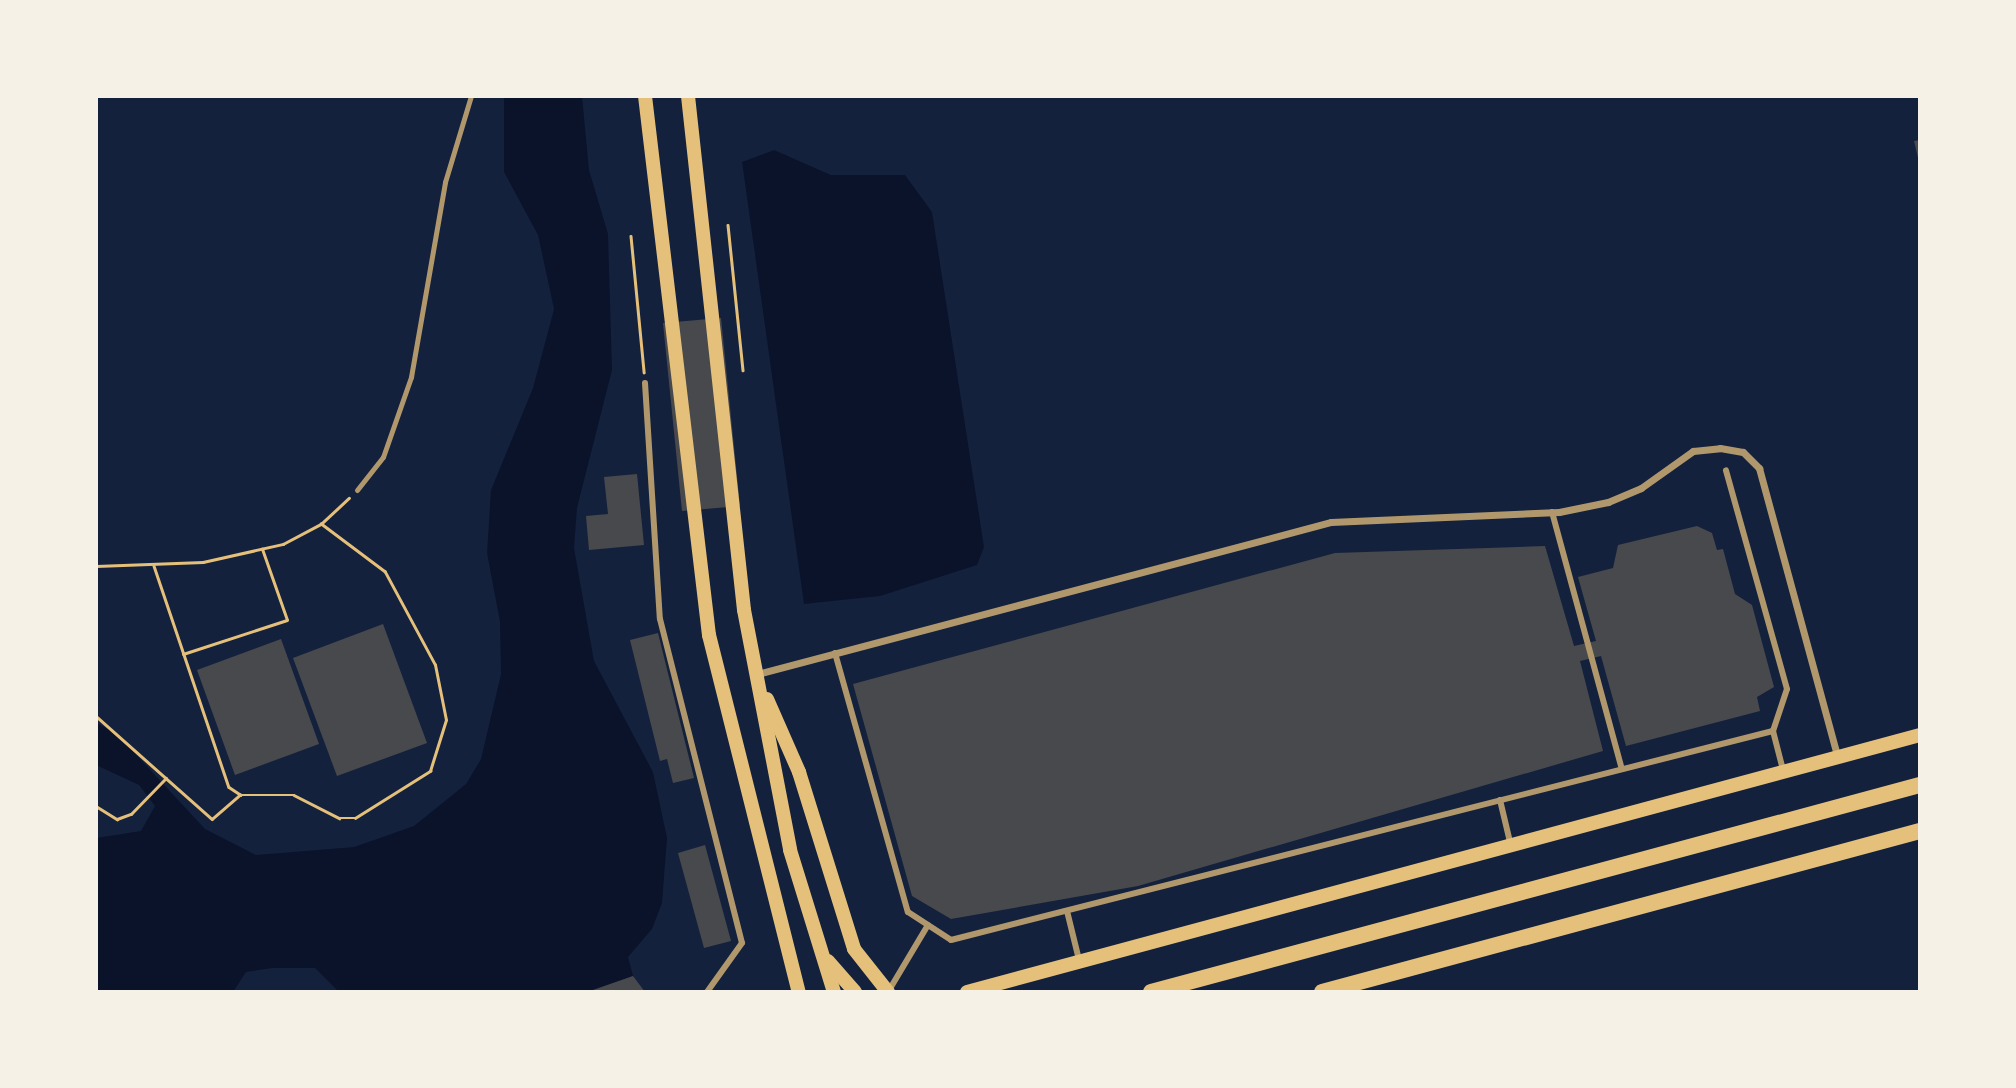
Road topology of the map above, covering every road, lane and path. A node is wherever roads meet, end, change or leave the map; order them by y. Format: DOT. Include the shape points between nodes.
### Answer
graph roads {
  1 [pos="471,96"];
  2 [pos="645,96"];
  3 [pos="688,96"];
  4 [pos="729,225"];
  5 [pos="631,236"];
  6 [pos="743,370"];
  7 [pos="645,383"];
  8 [pos="1726,470"];
  9 [pos="357,491"];
  10 [pos="1552,512"];
  11 [pos="321,524"];
  12 [pos="262,549"];
  13 [pos="96,566"];
  14 [pos="154,566"];
  15 [pos="835,653"];
  16 [pos="182,654"];
  17 [pos="757,674"];
  18 [pos="96,716"];
  19 [pos="1773,731"];
  20 [pos="1920,736"];
  21 [pos="1837,757"];
  22 [pos="1622,769"];
  23 [pos="1783,771"];
  24 [pos="166,778"];
  25 [pos="1920,785"];
  26 [pos="241,795"];
  27 [pos="1500,800"];
  28 [pos="96,806"];
  29 [pos="1920,831"];
  30 [pos="1512,848"];
  31 [pos="1067,911"];
  32 [pos="928,925"];
  33 [pos="823,956"];
  34 [pos="1079,962"];
  35 [pos="791,965"];
  36 [pos="706,992"];
  37 [pos="787,992"];
  38 [pos="799,992"];
  39 [pos="834,992"];
  40 [pos="855,992"];
  41 [pos="888,992"];
  42 [pos="967,992"];
  43 [pos="1152,992"];
  44 [pos="1322,992"];
  1 -- 9 [label="lane" via="446,181 411,377 383,457"];
  2 -- 35 [label="main road" via="709,635"];
  3 -- 17 [label="main road" via="744,610"];
  4 -- 6 [label="path"];
  5 -- 7 [label="path"];
  7 -- 36 [label="street" via="660,620 742,943"];
  8 -- 19 [label="street" via="1787,689"];
  9 -- 11 [label="path"];
  10 -- 15 [label="street" via="1331,522"];
  10 -- 21 [label="street" via="1619,499 1695,450 1731,449 1752,458"];
  10 -- 22 [label="street"];
  11 -- 12 [label="path"];
  11 -- 26 [label="path" via="378,564 391,582 441,685 443,746 430,771 355,818 339,818 294,795"];
  12 -- 14 [label="path"];
  12 -- 16 [label="path" via="287,620"];
  13 -- 14 [label="path"];
  14 -- 16 [label="path"];
  15 -- 17 [label="street"];
  15 -- 32 [label="street" via="908,912"];
  16 -- 26 [label="path" via="218,770"];
  17 -- 33 [label="main road" via="790,850"];
  17 -- 41 [label="main road" via="799,772 854,950"];
  18 -- 24 [label="path"];
  19 -- 22 [label="street"];
  19 -- 23 [label="street"];
  20 -- 21 [label="main road"];
  21 -- 23 [label="main road"];
  22 -- 27 [label="street"];
  23 -- 30 [label="main road"];
  24 -- 26 [label="path" via="212,819"];
  24 -- 28 [label="path" via="117,819"];
  25 -- 43 [label="highway"];
  27 -- 30 [label="street"];
  27 -- 31 [label="street"];
  29 -- 44 [label="highway"];
  30 -- 34 [label="main road"];
  31 -- 32 [label="street" via="951,940"];
  31 -- 34 [label="street"];
  32 -- 41 [label="street"];
  33 -- 39 [label="main road"];
  33 -- 40 [label="main road"];
  34 -- 42 [label="main road"];
  35 -- 37 [label="main road"];
  35 -- 38 [label="main road"];
}
